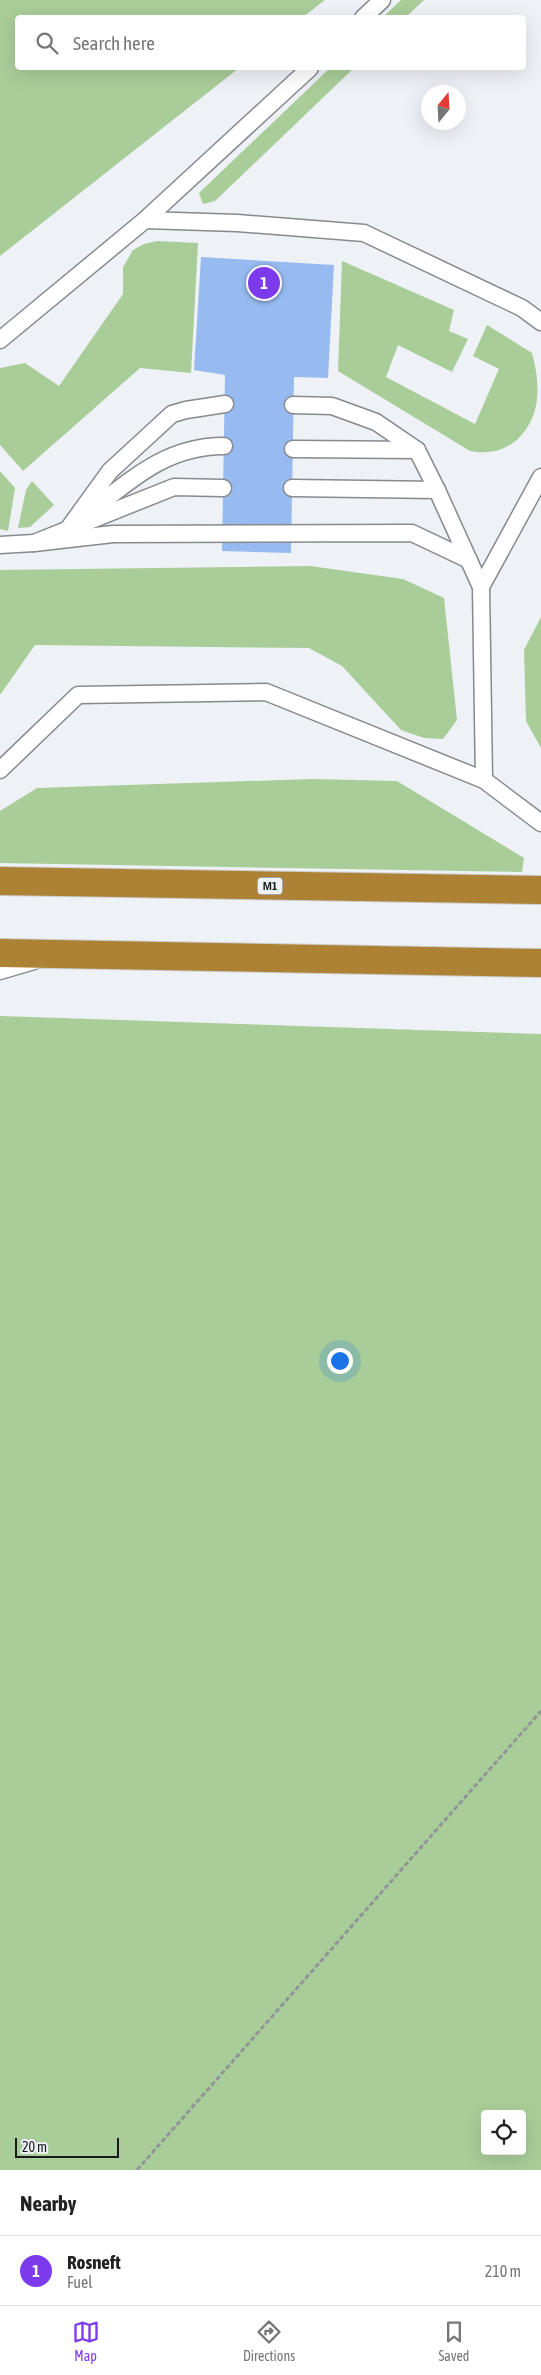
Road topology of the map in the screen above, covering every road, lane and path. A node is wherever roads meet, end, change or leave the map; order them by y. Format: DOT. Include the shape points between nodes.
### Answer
graph roads {
  1 [pos="382,0"];
  2 [pos="366,15"];
  3 [pos="308,70"];
  4 [pos="145,220"];
  5 [pos="541,322"];
  6 [pos="0,340"];
  7 [pos="225,404"];
  8 [pos="294,405"];
  9 [pos="224,446"];
  10 [pos="293,449"];
  11 [pos="417,450"];
  12 [pos="541,477"];
  13 [pos="223,488"];
  14 [pos="292,488"];
  15 [pos="437,490"];
  16 [pos="68,529"];
  17 [pos="34,543"];
  18 [pos="0,545"];
  19 [pos="469,560"];
  20 [pos="481,587"];
  21 [pos="0,770"];
  22 [pos="484,780"];
  23 [pos="541,823"];
  24 [pos="0,881"];
  25 [pos="541,890"];
  26 [pos="0,953"];
  27 [pos="59,954"];
  28 [pos="541,962"];
  29 [pos="0,971"];
  30 [pos="541,1711"];
  31 [pos="137,2170"];
  1 -- 2 [label="lane"];
  3 -- 4 [label="lane"];
  4 -- 5 [label="lane" via="364,233 522,308"];
  4 -- 6 [label="lane"];
  7 -- 16 [label="lane" via="172,414 110,471"];
  8 -- 11 [label="lane" via="332,406 376,422"];
  9 -- 16 [label="lane" via="201,446 151,465"];
  10 -- 11 [label="lane"];
  11 -- 15 [label="lane"];
  12 -- 20 [label="lane"];
  13 -- 16 [label="lane" via="174,488"];
  14 -- 15 [label="lane"];
  15 -- 19 [label="lane"];
  16 -- 17 [label="lane"];
  17 -- 18 [label="lane"];
  17 -- 19 [label="lane" via="113,534 412,533"];
  19 -- 20 [label="lane"];
  20 -- 22 [label="lane"];
  21 -- 22 [label="lane" via="78,695 266,692"];
  22 -- 23 [label="lane"];
  24 -- 25 [label="highway, М1"];
  26 -- 27 [label="highway"];
  27 -- 28 [label="highway"];
  27 -- 29 [label="lane"];
  30 -- 31 [label="path"];
}
